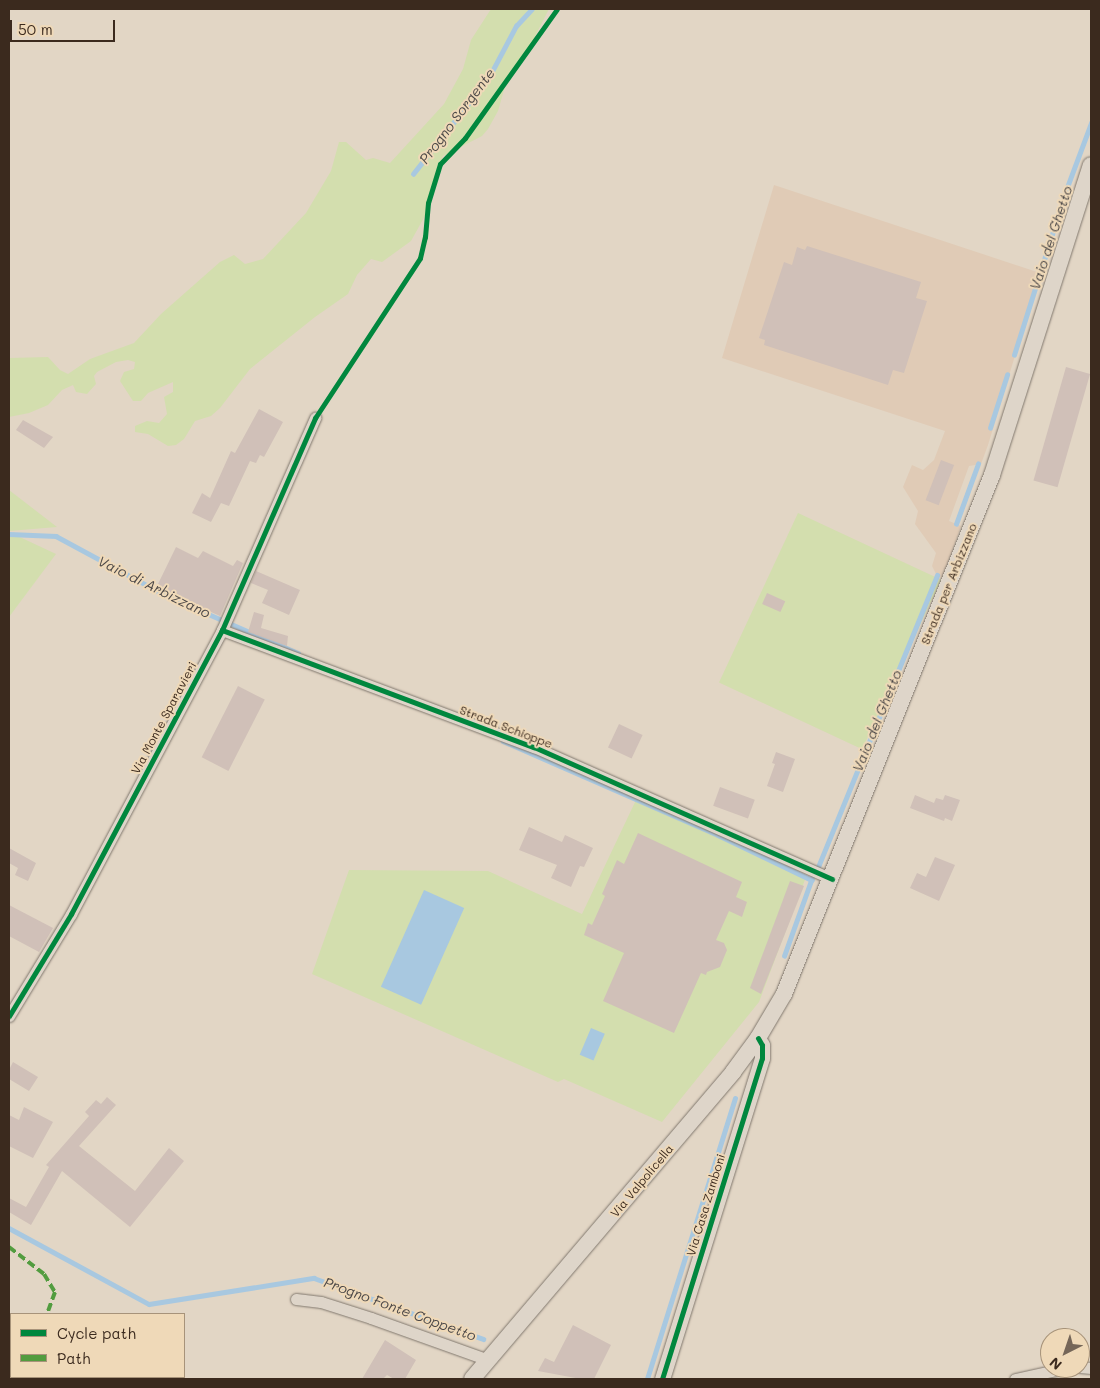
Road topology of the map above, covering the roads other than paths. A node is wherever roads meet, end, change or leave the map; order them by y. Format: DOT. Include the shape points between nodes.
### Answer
graph roads {
  1 [pos="1091,165"];
  2 [pos="315,418"];
  3 [pos="222,630"];
  4 [pos="832,880"];
  5 [pos="784,994"];
  6 [pos="9,1016"];
  7 [pos="758,1038"];
  8 [pos="296,1299"];
  9 [pos="488,1360"];
  10 [pos="1038,1376"];
  11 [pos="472,1379"];
  12 [pos="662,1379"];
  13 [pos="1015,1379"];
  1 -- 4 [label="main road, Strada per Arbizzano" via="992,475"];
  2 -- 3 [label="street, Via Monte Sparavieri"];
  3 -- 4 [label="street, Strada Schioppe" via="534,747"];
  3 -- 6 [label="street, Via Monte Sparavieri" via="71,914"];
  4 -- 5 [label="main road, Strada per Arbizzano"];
  5 -- 7 [label="main road, Via Valpolicella"];
  7 -- 9 [label="main road, Via Valpolicella" via="636,1188"];
  7 -- 12 [label="street, Via Casa Zamboni" via="762,1045 762,1058"];
  8 -- 9 [label="street" via="354,1312"];
  9 -- 11 [label="main road, Via Valpolicella"];
  10 -- 13 [label="street"];
}
